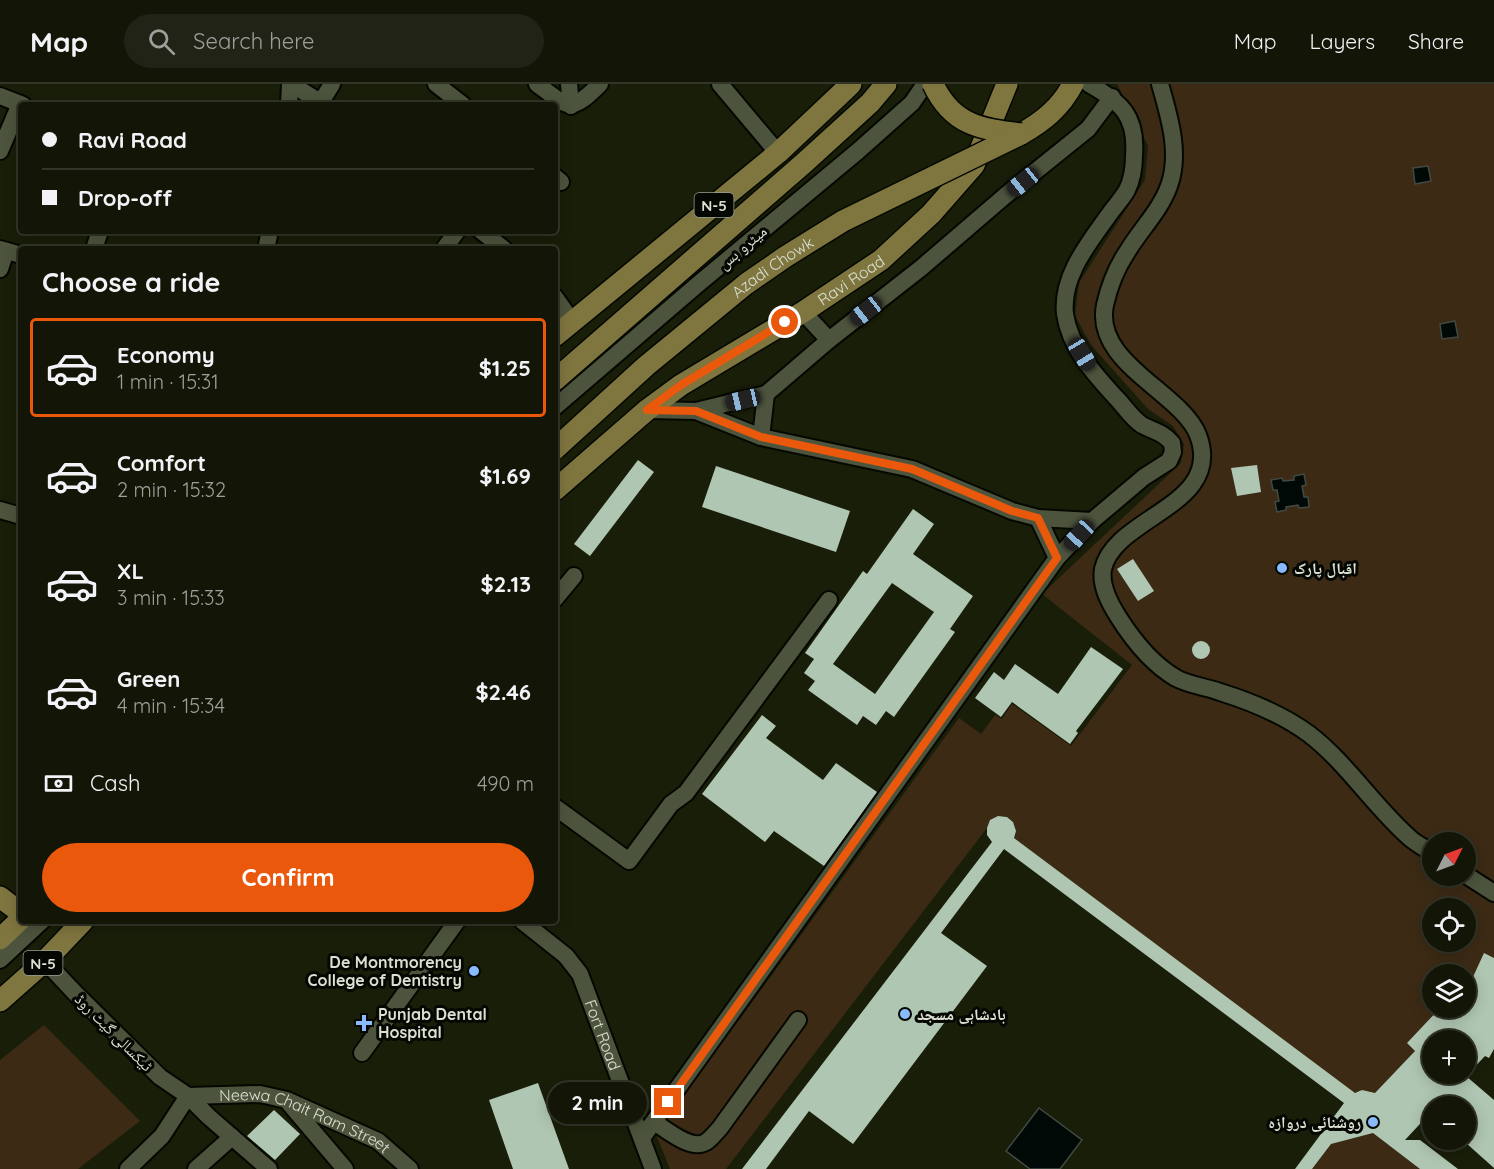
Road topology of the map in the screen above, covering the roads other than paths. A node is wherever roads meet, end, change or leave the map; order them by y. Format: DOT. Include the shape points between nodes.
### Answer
graph roads {
  1 [pos="290,84"];
  2 [pos="332,84"];
  3 [pos="436,84"];
  4 [pos="537,84"];
  5 [pos="569,84"];
  6 [pos="600,84"];
  7 [pos="720,84"];
  8 [pos="851,84"];
  9 [pos="886,84"];
  10 [pos="925,84"];
  11 [pos="933,84"];
  12 [pos="1007,84"];
  13 [pos="1073,84"];
  14 [pos="1089,84"];
  15 [pos="1160,84"];
  16 [pos="0,96"];
  17 [pos="1112,97"];
  18 [pos="289,102"];
  19 [pos="320,102"];
  20 [pos="324,102"];
  21 [pos="459,102"];
  22 [pos="18,104"];
  23 [pos="571,106"];
  24 [pos="18,112"];
  25 [pos="1022,134"];
  26 [pos="0,151"];
  27 [pos="778,153"];
  28 [pos="485,234"];
  29 [pos="500,246"];
  30 [pos="9,252"];
  31 [pos="0,268"];
  32 [pos="558,301"];
  33 [pos="803,312"];
  34 [pos="572,321"];
  35 [pos="558,333"];
  36 [pos="830,340"];
  37 [pos="558,377"];
  38 [pos="766,394"];
  39 [pos="558,404"];
  40 [pos="647,410"];
  41 [pos="696,411"];
  42 [pos="761,437"];
  43 [pos="558,445"];
  44 [pos="558,487"];
  45 [pos="0,510"];
  46 [pos="18,515"];
  47 [pos="1038,518"];
  48 [pos="1092,521"];
  49 [pos="1057,558"];
  50 [pos="574,576"];
  51 [pos="558,595"];
  52 [pos="829,600"];
  53 [pos="558,809"];
  54 [pos="1422,846"];
  55 [pos="1476,881"];
  56 [pos="1494,893"];
  57 [pos="0,897"];
  58 [pos="18,911"];
  59 [pos="18,922"];
  60 [pos="39,924"];
  61 [pos="80,924"];
  62 [pos="455,924"];
  63 [pos="526,924"];
  64 [pos="0,939"];
  65 [pos="0,960"];
  66 [pos="45,961"];
  67 [pos="0,1001"];
  68 [pos="798,1020"];
  69 [pos="362,1053"];
  70 [pos="188,1096"];
  71 [pos="287,1100"];
  72 [pos="654,1122"];
  73 [pos="232,1137"];
  74 [pos="642,1138"];
  75 [pos="129,1169"];
  76 [pos="196,1169"];
  77 [pos="269,1169"];
  78 [pos="345,1169"];
  79 [pos="410,1169"];
  80 [pos="653,1169"];
  1 -- 18 [label="street"];
  1 -- 19 [label="street"];
  2 -- 20 [label="street"];
  3 -- 21 [label="street"];
  4 -- 23 [label="street"];
  5 -- 23 [label="street"];
  6 -- 23 [label="street"];
  7 -- 27 [label="street"];
  8 -- 27 [label="main road, N-5"];
  9 -- 37 [label="main road" via="804,163"];
  10 -- 39 [label="street, میٹرو بس" via="912,103 858,151"];
  11 -- 25 [label="main road, bridge" via="944,103 969,124"];
  12 -- 33 [label="main road, Ravi Road" via="974,165 931,214 881,260"];
  13 -- 25 [label="main road, Azadi Chowk" via="1050,115"];
  14 -- 17 [label="street"];
  15 -- 54 [label="street" via="1171,121 1174,160 1169,186 1126,253 1103,320 1110,339 1127,362 1187,418 1202,453 1200,471 1191,486 1167,509 1118,543 1108,556 1102,571 1110,604 1130,636 1160,668 1184,681 1256,703 1310,735"];
  16 -- 22 [label="street"];
  17 -- 36 [label="street" via="1089,129"];
  17 -- 48 [label="street" via="1134,128 1134,166 1127,190 1078,259 1070,277 1065,315 1089,366 1133,417 1167,437 1173,452 1169,461"];
  24 -- 26 [label="street"];
  25 -- 43 [label="main road, Azadi Chowk, bridge" via="843,221 775,264 646,366"];
  27 -- 34 [label="main road, N-5"];
  28 -- 29 [label="street"];
  30 -- 31 [label="street"];
  32 -- 34 [label="street"];
  33 -- 36 [label="street"];
  33 -- 40 [label="main road, Ravi Road" via="689,380"];
  34 -- 35 [label="main road, N-5"];
  36 -- 38 [label="street"];
  38 -- 41 [label="street"];
  38 -- 42 [label="street"];
  40 -- 41 [label="street"];
  40 -- 44 [label="main road, Ravi Road"];
  41 -- 42 [label="street"];
  42 -- 47 [label="street" via="912,469"];
  45 -- 46 [label="street"];
  47 -- 48 [label="street"];
  47 -- 49 [label="street"];
  48 -- 49 [label="street"];
  49 -- 72 [label="street"];
  50 -- 51 [label="street"];
  52 -- 53 [label="street" via="686,793 671,804 629,861"];
  55 -- 56 [label="street"];
  57 -- 58 [label="main road"];
  59 -- 64 [label="main road"];
  60 -- 65 [label="street"];
  61 -- 66 [label="main road, N-5"];
  62 -- 69 [label="street"];
  63 -- 74 [label="street, Fort Road" via="566,956 580,974"];
  66 -- 67 [label="main road, N-5"];
  66 -- 70 [label="street, ٹیکسالی گیٹ روڈ" via="160,1077"];
  68 -- 72 [label="street" via="708,1141 699,1145 687,1142"];
  70 -- 71 [label="street, Neewa Chait Ram Street" via="260,1094"];
  70 -- 73 [label="street, ٹیکسالی گیٹ روڈ"];
  70 -- 75 [label="street" via="162,1136"];
  71 -- 78 [label="street"];
  71 -- 79 [label="street, Neewa Chait Ram Street" via="378,1141"];
  72 -- 74 [label="street"];
  73 -- 76 [label="street"];
  73 -- 77 [label="street, ٹیکسالی گیٹ روڈ"];
  74 -- 80 [label="street, Fort Road"];
}
